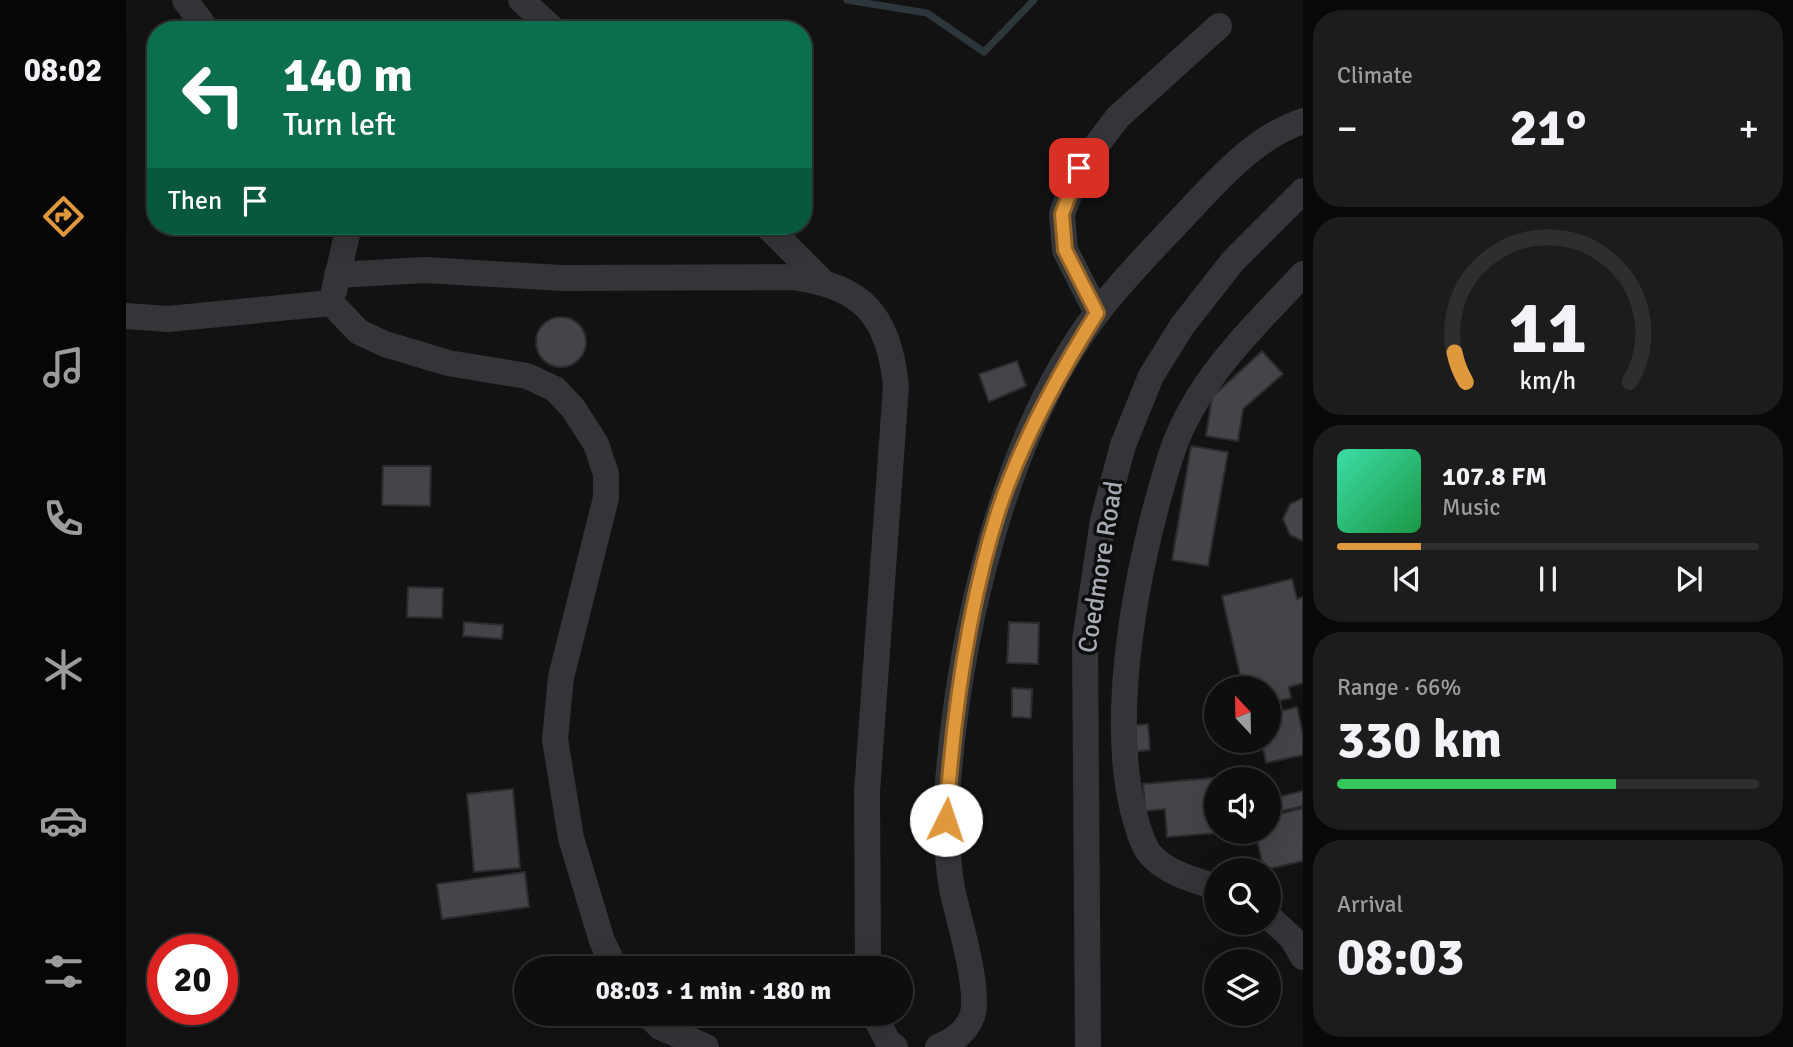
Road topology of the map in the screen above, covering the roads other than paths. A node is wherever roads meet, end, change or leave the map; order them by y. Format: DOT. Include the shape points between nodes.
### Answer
graph roads {
  1 [pos="185,0"];
  2 [pos="522,0"];
  3 [pos="200,21"];
  4 [pos="544,21"];
  5 [pos="1219,26"];
  6 [pos="1303,121"];
  7 [pos="1303,191"];
  8 [pos="347,235"];
  9 [pos="776,235"];
  10 [pos="1303,274"];
  11 [pos="337,275"];
  12 [pos="822,281"];
  13 [pos="331,303"];
  14 [pos="1097,313"];
  15 [pos="126,316"];
  16 [pos="1204,883"];
  17 [pos="1281,928"];
  18 [pos="610,956"];
  19 [pos="868,956"];
  20 [pos="1303,957"];
  21 [pos="659,1026"];
  22 [pos="880,1026"];
  23 [pos="706,1047"];
  24 [pos="895,1047"];
  25 [pos="938,1047"];
  26 [pos="1088,1047"];
  1 -- 3 [label="street"];
  2 -- 4 [label="street"];
  5 -- 14 [label="street" via="1118,117 1079,168 1062,214 1065,250"];
  6 -- 14 [label="street" via="1271,136 1237,161"];
  7 -- 26 [label="street, Coedmore Road" via="1233,261 1150,376 1122,445 1103,520 1085,641"];
  8 -- 11 [label="street"];
  9 -- 12 [label="street"];
  10 -- 16 [label="street" via="1199,396 1171,455 1150,528 1135,614 1124,713 1128,789 1137,827 1150,854 1176,873"];
  11 -- 12 [label="street" via="425,270 514,277 735,275"];
  11 -- 13 [label="street"];
  12 -- 19 [label="street" via="848,290 872,311 885,331 896,386 867,792"];
  13 -- 15 [label="street" via="168,319"];
  13 -- 18 [label="street" via="359,332 385,345 447,363 527,376 555,389 596,444 606,474 606,498 561,677 555,739 571,838"];
  14 -- 25 [label="street" via="1061,370 1025,446 999,509 977,597 953,728 946,820 973,1014 963,1032"];
  17 -- 20 [label="street"];
  21 -- 23 [label="street"];
  22 -- 24 [label="street"];
}
